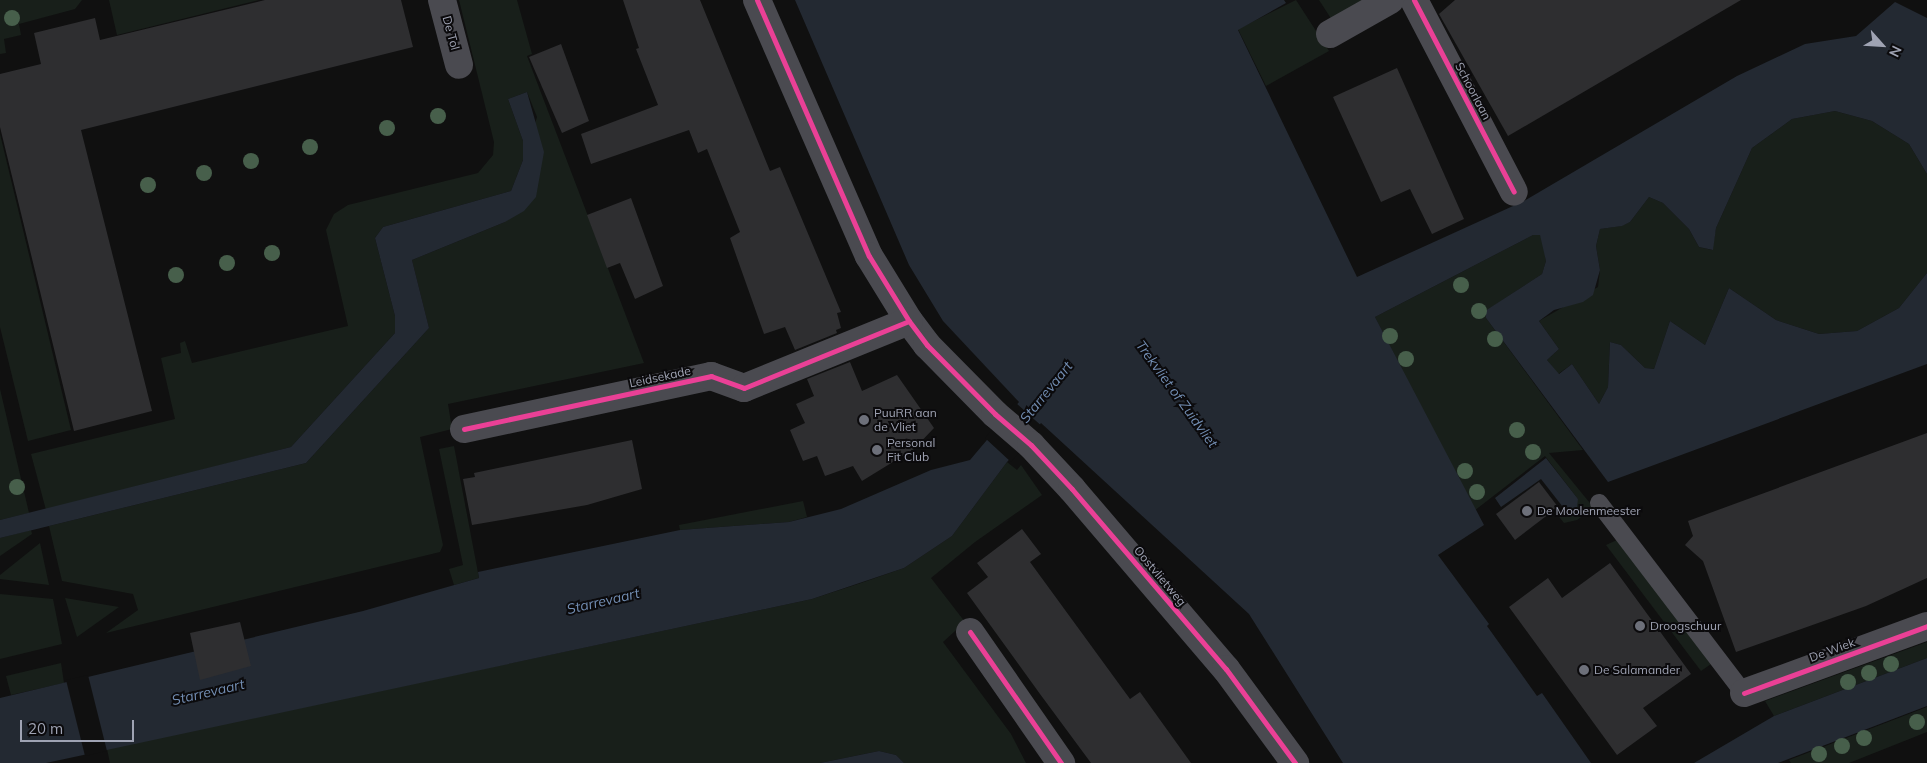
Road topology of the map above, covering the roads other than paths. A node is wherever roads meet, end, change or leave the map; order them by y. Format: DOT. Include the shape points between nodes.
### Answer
graph roads {
  1 [pos="442,0"];
  2 [pos="757,0"];
  3 [pos="1390,0"];
  4 [pos="1414,0"];
  5 [pos="1330,34"];
  6 [pos="459,65"];
  7 [pos="1514,192"];
  8 [pos="909,321"];
  9 [pos="464,429"];
  10 [pos="1599,503"];
  11 [pos="1927,626"];
  12 [pos="970,632"];
  13 [pos="1744,693"];
  14 [pos="1061,763"];
  15 [pos="1295,763"];
  1 -- 6 [label="street, De Tol"];
  2 -- 8 [label="street" via="870,256"];
  3 -- 5 [label="street"];
  4 -- 7 [label="street, Schoorlaan"];
  8 -- 9 [label="street, Leidsekade" via="744,388 711,376"];
  8 -- 15 [label="street, Oostvlietweg" via="927,345 995,414 1031,445 1226,669"];
  10 -- 13 [label="lane, De Wiek"];
  11 -- 13 [label="street, De Wiek"];
  12 -- 14 [label="street"];
}
